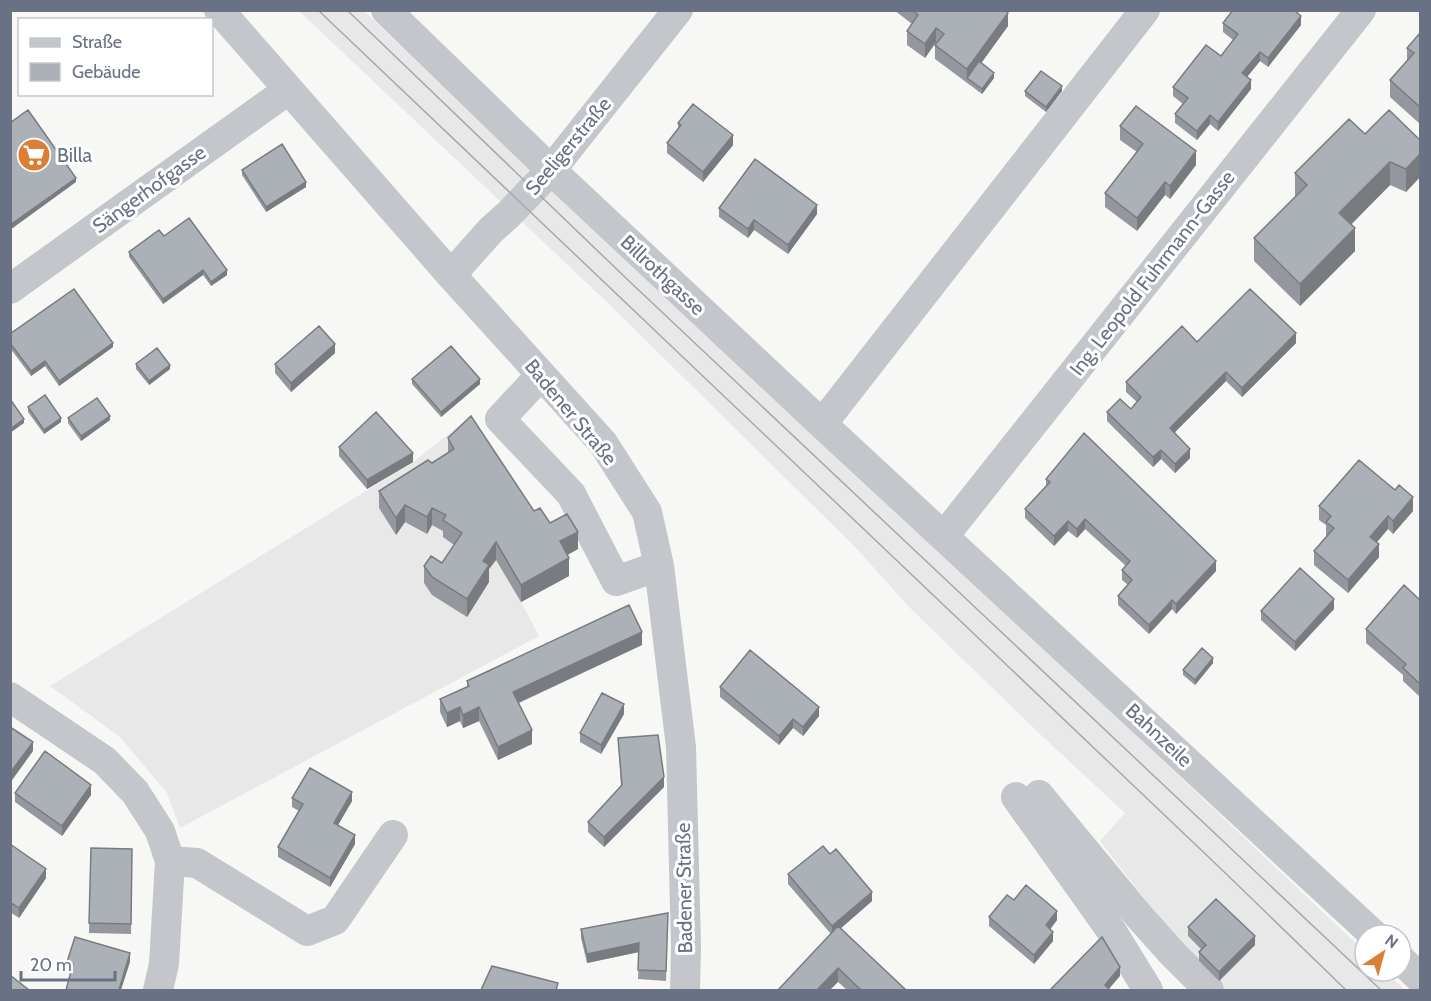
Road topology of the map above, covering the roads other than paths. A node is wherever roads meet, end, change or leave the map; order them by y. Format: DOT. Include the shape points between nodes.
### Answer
graph roads {
  1 [pos="219,10"];
  2 [pos="386,10"];
  3 [pos="678,10"];
  4 [pos="1145,10"];
  5 [pos="1361,10"];
  6 [pos="288,90"];
  7 [pos="551,170"];
  8 [pos="451,275"];
  9 [pos="10,289"];
  10 [pos="541,375"];
  11 [pos="822,424"];
  12 [pos="944,536"];
  13 [pos="659,566"];
  14 [pos="10,697"];
  15 [pos="393,835"];
  16 [pos="170,861"];
  17 [pos="1361,923"];
  18 [pos="158,990"];
  19 [pos="685,990"];
  20 [pos="1148,990"];
  21 [pos="1209,990"];
  1 -- 6 [label="street, Badener Straße"];
  2 -- 7 [label="street, Billrothgasse"];
  3 -- 7 [label="street, Seeligerstraße"];
  4 -- 11 [label="street"];
  5 -- 12 [label="street, Ing. Leopold Fuhrmann-Gasse"];
  6 -- 8 [label="street, Badener Straße"];
  6 -- 9 [label="street, Sängerhofgasse"];
  7 -- 8 [label="street, Seeligerstraße"];
  7 -- 11 [label="street, Billrothgasse"];
  8 -- 10 [label="street, Badener Straße"];
  10 -- 13 [label="street, Badener Straße" via="603,443 647,512"];
  10 -- 13 [label="street" via="501,419 571,494 616,581"];
  11 -- 12 [label="street, Billrothgasse"];
  12 -- 17 [label="street, Bahnzeile"];
  13 -- 19 [label="street, Badener Straße" via="681,747"];
  14 -- 16 [label="street" via="105,761 135,792 160,831"];
  15 -- 16 [label="street" via="335,920 307,931 196,863"];
  16 -- 18 [label="street" via="164,964"];
  20 -- 21 [label="street" via="1028,796"];
}
